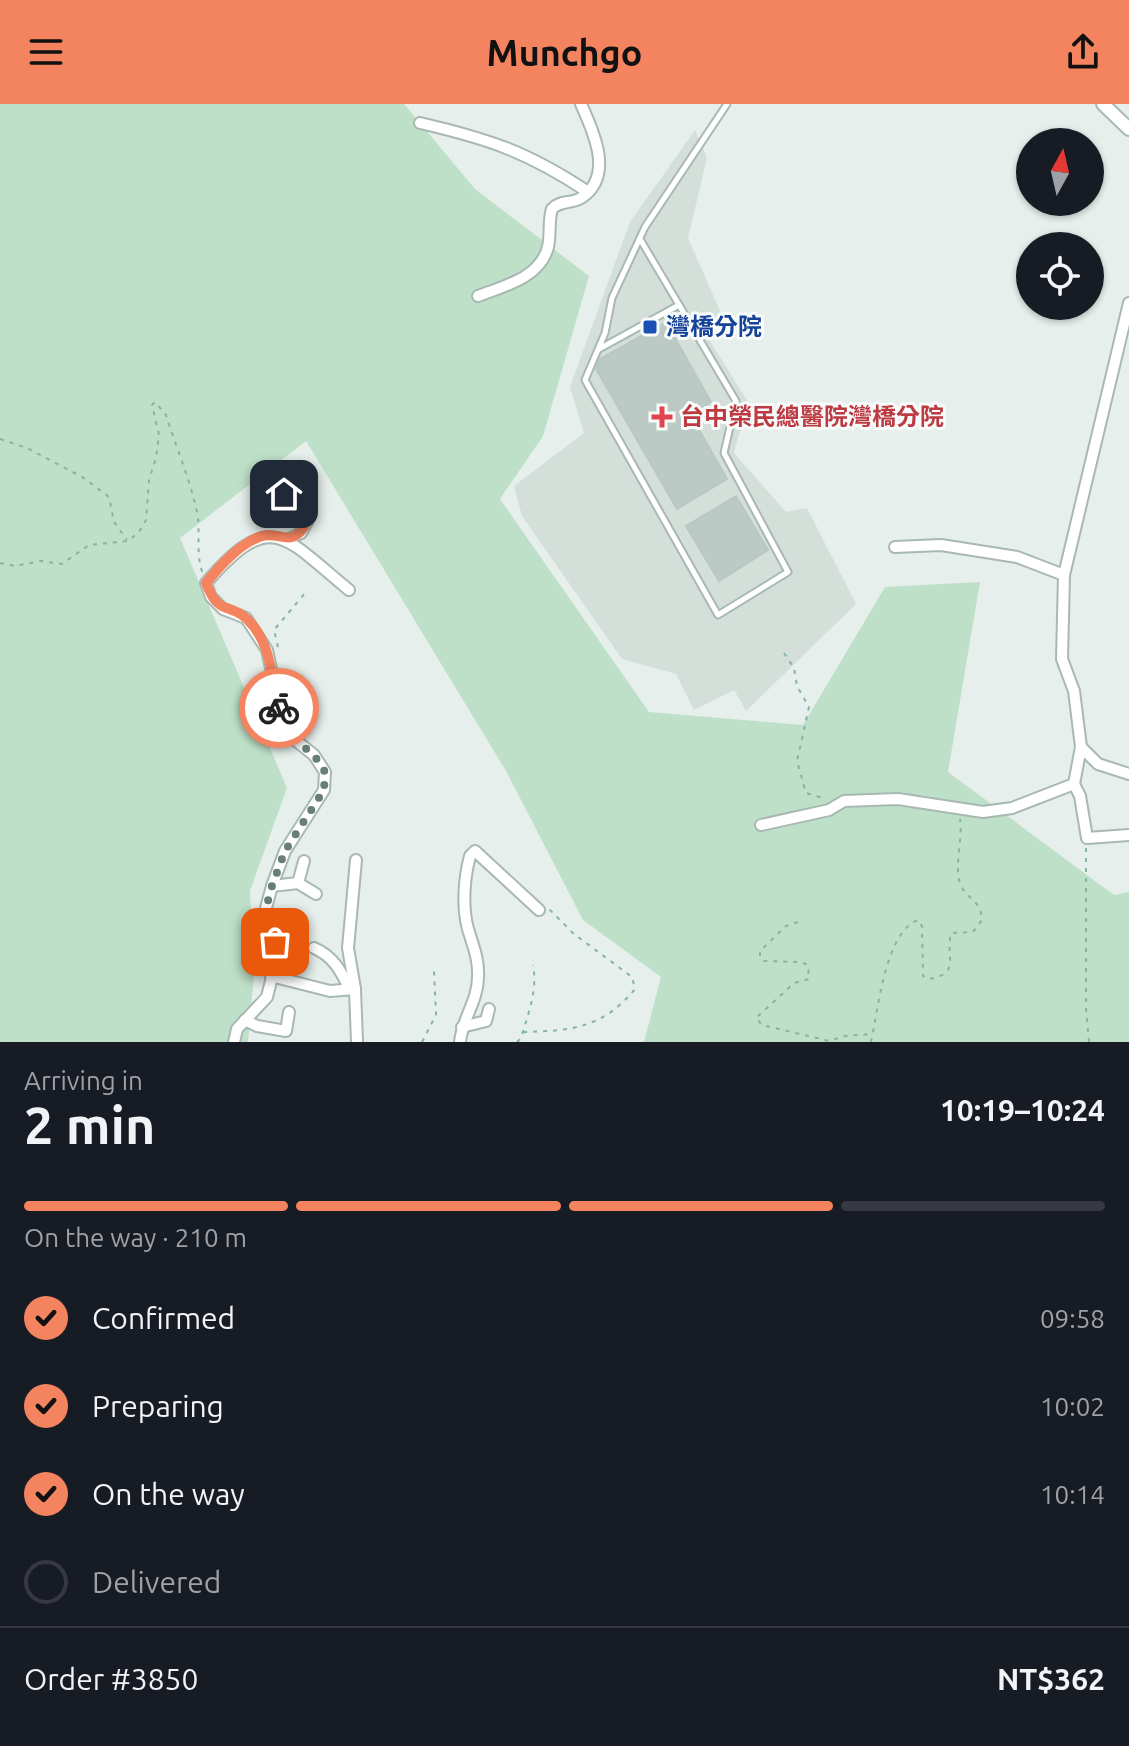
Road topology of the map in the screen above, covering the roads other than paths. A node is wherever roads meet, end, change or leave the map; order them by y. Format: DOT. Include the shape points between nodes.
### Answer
graph roads {
  1 [pos="581,104"];
  2 [pos="727,104"];
  3 [pos="1103,104"];
  4 [pos="420,123"];
  5 [pos="1129,129"];
  6 [pos="588,192"];
  7 [pos="640,239"];
  8 [pos="478,296"];
  9 [pos="1129,303"];
  10 [pos="679,305"];
  11 [pos="598,350"];
  12 [pos="284,494"];
  13 [pos="287,540"];
  14 [pos="895,547"];
  15 [pos="1064,575"];
  16 [pos="349,590"];
  17 [pos="1081,747"];
  18 [pos="1129,774"];
  19 [pos="1074,784"];
  20 [pos="761,825"];
  21 [pos="1129,835"];
  22 [pos="356,860"];
  23 [pos="304,861"];
  24 [pos="298,883"];
  25 [pos="272,886"];
  26 [pos="316,894"];
  27 [pos="539,910"];
  28 [pos="314,948"];
  29 [pos="271,976"];
  30 [pos="352,988"];
  31 [pos="489,1009"];
  32 [pos="289,1012"];
  33 [pos="245,1020"];
  34 [pos="462,1027"];
  35 [pos="234,1042"];
  36 [pos="357,1042"];
  37 [pos="460,1042"];
  1 -- 6 [label="street" via="598,141 599,173"];
  2 -- 7 [label="lane"];
  3 -- 5 [label="street"];
  4 -- 6 [label="street" via="508,147"];
  6 -- 8 [label="street" via="552,209 542,262 516,282"];
  7 -- 10 [label="lane"];
  7 -- 11 [label="lane" via="612,298"];
  9 -- 15 [label="street"];
  10 -- 11 [label="lane"];
  10 -- 11 [label="lane" via="736,401 724,453 788,572 718,615 585,380"];
  12 -- 13 [label="street" via="307,522 301,533"];
  13 -- 16 [label="street"];
  13 -- 25 [label="street" via="262,536 246,544 206,583 223,609 246,618 267,650 285,732 314,755 325,772 324,790 285,851"];
  14 -- 15 [label="street" via="941,545 1017,557"];
  15 -- 17 [label="street" via="1062,659 1074,691"];
  17 -- 18 [label="street" via="1098,764"];
  17 -- 19 [label="street"];
  19 -- 20 [label="street" via="1012,808 983,812 898,799 844,801 829,810"];
  19 -- 21 [label="street" via="1087,838"];
  22 -- 30 [label="street" via="348,948"];
  23 -- 24 [label="street"];
  24 -- 25 [label="street"];
  24 -- 26 [label="street"];
  25 -- 29 [label="street" via="266,908 275,942"];
  27 -- 34 [label="street" via="486,859 475,851 470,856 464,897 479,979"];
  28 -- 30 [label="street" via="338,966"];
  29 -- 30 [label="street" via="330,991"];
  29 -- 33 [label="street" via="267,997"];
  30 -- 36 [label="street"];
  31 -- 34 [label="street" via="486,1021"];
  32 -- 33 [label="street" via="286,1031"];
  33 -- 35 [label="street"];
  34 -- 37 [label="street"];
}
